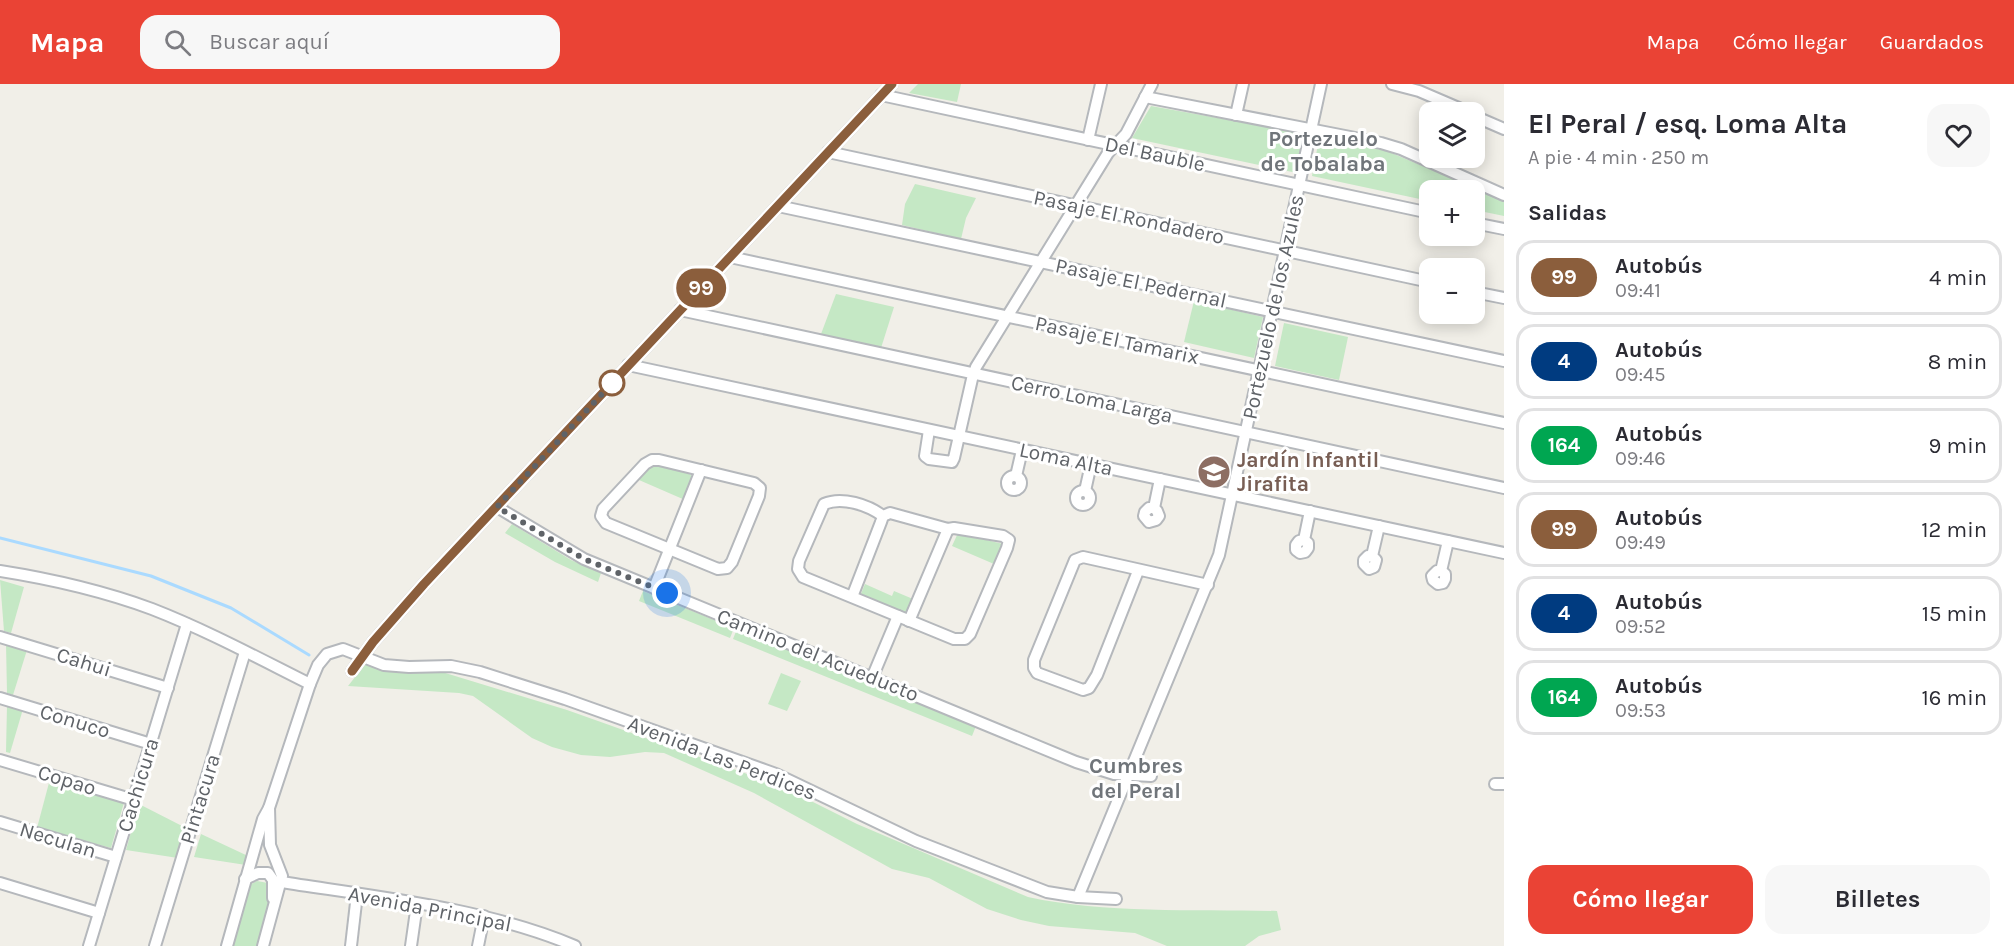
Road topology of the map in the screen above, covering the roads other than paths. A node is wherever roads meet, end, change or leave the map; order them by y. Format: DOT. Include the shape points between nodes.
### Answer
graph roads {
  1 [pos="892,84"];
  2 [pos="1101,84"];
  3 [pos="1152,84"];
  4 [pos="1243,84"];
  5 [pos="1321,84"];
  6 [pos="1392,84"];
  7 [pos="881,95"];
  8 [pos="1145,97"];
  9 [pos="1445,102"];
  10 [pos="1236,115"];
  11 [pos="1485,121"];
  12 [pos="1504,129"];
  13 [pos="1311,130"];
  14 [pos="1088,140"];
  15 [pos="1115,146"];
  16 [pos="828,152"];
  17 [pos="1299,185"];
  18 [pos="1504,195"];
  19 [pos="778,206"];
  20 [pos="1076,206"];
  21 [pos="1419,211"];
  22 [pos="1485,225"];
  23 [pos="1504,229"];
  24 [pos="1285,251"];
  25 [pos="730,257"];
  26 [pos="1041,262"];
  27 [pos="1419,280"];
  28 [pos="1485,294"];
  29 [pos="1504,298"];
  30 [pos="680,310"];
  31 [pos="1272,311"];
  32 [pos="1007,316"];
  33 [pos="1504,361"];
  34 [pos="628,365"];
  35 [pos="1259,370"];
  36 [pos="974,373"];
  37 [pos="1504,423"];
  38 [pos="929,430"];
  39 [pos="1246,432"];
  40 [pos="959,436"];
  41 [pos="1022,450"];
  42 [pos="1091,464"];
  43 [pos="701,470"];
  44 [pos="1016,476"];
  45 [pos="1160,479"];
  46 [pos="1504,488"];
  47 [pos="1232,495"];
  48 [pos="1082,505"];
  49 [pos="497,507"];
  50 [pos="1154,508"];
  51 [pos="1310,511"];
  52 [pos="883,516"];
  53 [pos="1379,526"];
  54 [pos="948,530"];
  55 [pos="1304,540"];
  56 [pos="1448,541"];
  57 [pos="669,549"];
  58 [pos="1504,553"];
  59 [pos="1372,556"];
  60 [pos="0,571"];
  61 [pos="1138,571"];
  62 [pos="1441,571"];
  63 [pos="1208,585"];
  64 [pos="654,588"];
  65 [pos="852,597"];
  66 [pos="898,616"];
  67 [pos="909,621"];
  68 [pos="187,624"];
  69 [pos="0,637"];
  70 [pos="245,652"];
  71 [pos="358,654"];
  72 [pos="352,671"];
  73 [pos="872,678"];
  74 [pos="310,684"];
  75 [pos="168,688"];
  76 [pos="0,698"];
  77 [pos="151,744"];
  78 [pos="0,760"];
  79 [pos="1129,776"];
  80 [pos="1150,776"];
  81 [pos="134,800"];
  82 [pos="269,808"];
  83 [pos="0,822"];
  84 [pos="116,857"];
  85 [pos="245,879"];
  86 [pos="281,882"];
  87 [pos="0,883"];
  88 [pos="357,894"];
  89 [pos="1078,897"];
  90 [pos="1116,899"];
  91 [pos="275,904"];
  92 [pos="417,904"];
  93 [pos="99,913"];
  94 [pos="484,916"];
  95 [pos="549,935"];
  96 [pos="89,946"];
  97 [pos="155,946"];
  98 [pos="227,946"];
  99 [pos="263,946"];
  100 [pos="351,946"];
  101 [pos="411,946"];
  102 [pos="478,946"];
  103 [pos="545,946"];
  104 [pos="575,946"];
  1 -- 7 [label="street"];
  2 -- 14 [label="street"];
  3 -- 8 [label="street"];
  4 -- 10 [label="street"];
  5 -- 13 [label="street, Portezuelo de los Azules"];
  6 -- 9 [label="street"];
  7 -- 14 [label="street, Del Bauble"];
  7 -- 16 [label="street"];
  8 -- 10 [label="street"];
  8 -- 15 [label="street" via="1126,134"];
  10 -- 13 [label="street"];
  11 -- 12 [label="street"];
  13 -- 17 [label="street, Portezuelo de los Azules"];
  13 -- 18 [label="street" via="1390,145"];
  14 -- 15 [label="street, Del Bauble"];
  15 -- 17 [label="street, Del Bauble"];
  15 -- 20 [label="street"];
  16 -- 19 [label="street"];
  16 -- 20 [label="street, Pasaje El Rondadero"];
  17 -- 21 [label="street, Del Bauble"];
  17 -- 24 [label="street, Portezuelo de los Azules"];
  19 -- 25 [label="street"];
  19 -- 26 [label="street, Pasaje El Pedernal"];
  20 -- 24 [label="street, Pasaje El Rondadero"];
  20 -- 26 [label="street"];
  22 -- 23 [label="street"];
  24 -- 27 [label="street, Pasaje El Rondadero"];
  24 -- 31 [label="street, Portezuelo de los Azules"];
  25 -- 30 [label="street"];
  25 -- 32 [label="street, Pasaje El Tamarix"];
  26 -- 31 [label="street, Pasaje El Pedernal"];
  26 -- 32 [label="street"];
  28 -- 29 [label="street"];
  30 -- 34 [label="street"];
  30 -- 36 [label="street, Cerro Loma Larga"];
  31 -- 33 [label="street, Pasaje El Pedernal"];
  31 -- 35 [label="street, Portezuelo de los Azules"];
  32 -- 35 [label="street, Pasaje El Tamarix"];
  32 -- 36 [label="street"];
  34 -- 38 [label="street, Loma Alta"];
  34 -- 49 [label="street"];
  35 -- 37 [label="street, Pasaje El Tamarix"];
  35 -- 39 [label="street, Portezuelo de los Azules"];
  36 -- 39 [label="street, Cerro Loma Larga"];
  36 -- 40 [label="street"];
  38 -- 40 [label="street, Loma Alta"];
  38 -- 40 [label="street" via="925,456 947,463 954,461"];
  39 -- 46 [label="street, Cerro Loma Larga"];
  39 -- 47 [label="street, Portezuelo de los Azules"];
  40 -- 41 [label="street, Loma Alta"];
  41 -- 42 [label="street, Loma Alta"];
  41 -- 44 [label="street"];
  42 -- 45 [label="street, Loma Alta"];
  42 -- 48 [label="street" via="1085,491 1090,501"];
  43 -- 57 [label="street"];
  43 -- 57 [label="street" via="652,460 603,509 601,516 606,523"];
  43 -- 57 [label="street" via="754,483 760,488 759,496 727,568 718,569"];
  45 -- 47 [label="street, Loma Alta"];
  45 -- 50 [label="street"];
  47 -- 51 [label="street, Loma Alta"];
  47 -- 63 [label="street, Portezuelo de los Azules"];
  49 -- 64 [label="street, Camino del Acueducto" via="584,559"];
  49 -- 71 [label="street"];
  51 -- 53 [label="street, Loma Alta"];
  51 -- 55 [label="street"];
  52 -- 54 [label="street" via="890,513"];
  52 -- 65 [label="street"];
  52 -- 65 [label="street" via="856,503 824,504 799,561 803,578"];
  53 -- 56 [label="street, Loma Alta"];
  53 -- 59 [label="street"];
  54 -- 67 [label="street"];
  54 -- 67 [label="street" via="1004,536 1009,540 970,634 964,639 954,639"];
  56 -- 58 [label="street, Loma Alta"];
  56 -- 62 [label="street"];
  57 -- 64 [label="street"];
  60 -- 68 [label="street" via="100,593"];
  61 -- 61 [label="street" via="1089,688 1083,690 1037,673 1034,660 1075,560 1083,557"];
  61 -- 63 [label="street"];
  63 -- 79 [label="street, Portezuelo de los Azules"];
  64 -- 73 [label="street, Camino del Acueducto"];
  65 -- 66 [label="street"];
  66 -- 67 [label="street"];
  66 -- 73 [label="street"];
  68 -- 70 [label="street"];
  68 -- 75 [label="street, Cachicura"];
  69 -- 75 [label="street, Cahui"];
  70 -- 74 [label="street"];
  70 -- 97 [label="street, Pintacura"];
  71 -- 72 [label="street"];
  71 -- 74 [label="street" via="343,649 327,654"];
  71 -- 89 [label="street, Avenida Las Perdices" via="384,664 451,666 480,672 565,699 776,774 916,841 994,872 1047,892"];
  73 -- 79 [label="street, Camino del Acueducto" via="1076,762"];
  74 -- 82 [label="street"];
  75 -- 77 [label="street, Cachicura"];
  76 -- 77 [label="street, Conuco"];
  77 -- 81 [label="street, Cachicura"];
  78 -- 81 [label="street, Copao"];
  79 -- 80 [label="street, Camino del Acueducto"];
  79 -- 89 [label="street, Portezuelo de los Azules"];
  81 -- 84 [label="street, Cachicura"];
  82 -- 85 [label="street"];
  82 -- 86 [label="street" via="270,845 281,870"];
  83 -- 84 [label="street, Neculan"];
  84 -- 93 [label="street, Cachicura"];
  85 -- 91 [label="street" via="258,873 271,875"];
  85 -- 98 [label="street"];
  86 -- 88 [label="street, Avenida Principal"];
  86 -- 91 [label="street"];
  87 -- 93 [label="street"];
  88 -- 92 [label="street, Avenida Principal"];
  88 -- 100 [label="street"];
  89 -- 90 [label="street, Avenida Las Perdices"];
  91 -- 99 [label="street"];
  92 -- 94 [label="street, Avenida Principal"];
  92 -- 101 [label="street"];
  93 -- 96 [label="street, Cachicura"];
  94 -- 95 [label="street, Avenida Principal"];
  94 -- 102 [label="street"];
  95 -- 103 [label="street"];
  95 -- 104 [label="street, Avenida Principal"];
}
